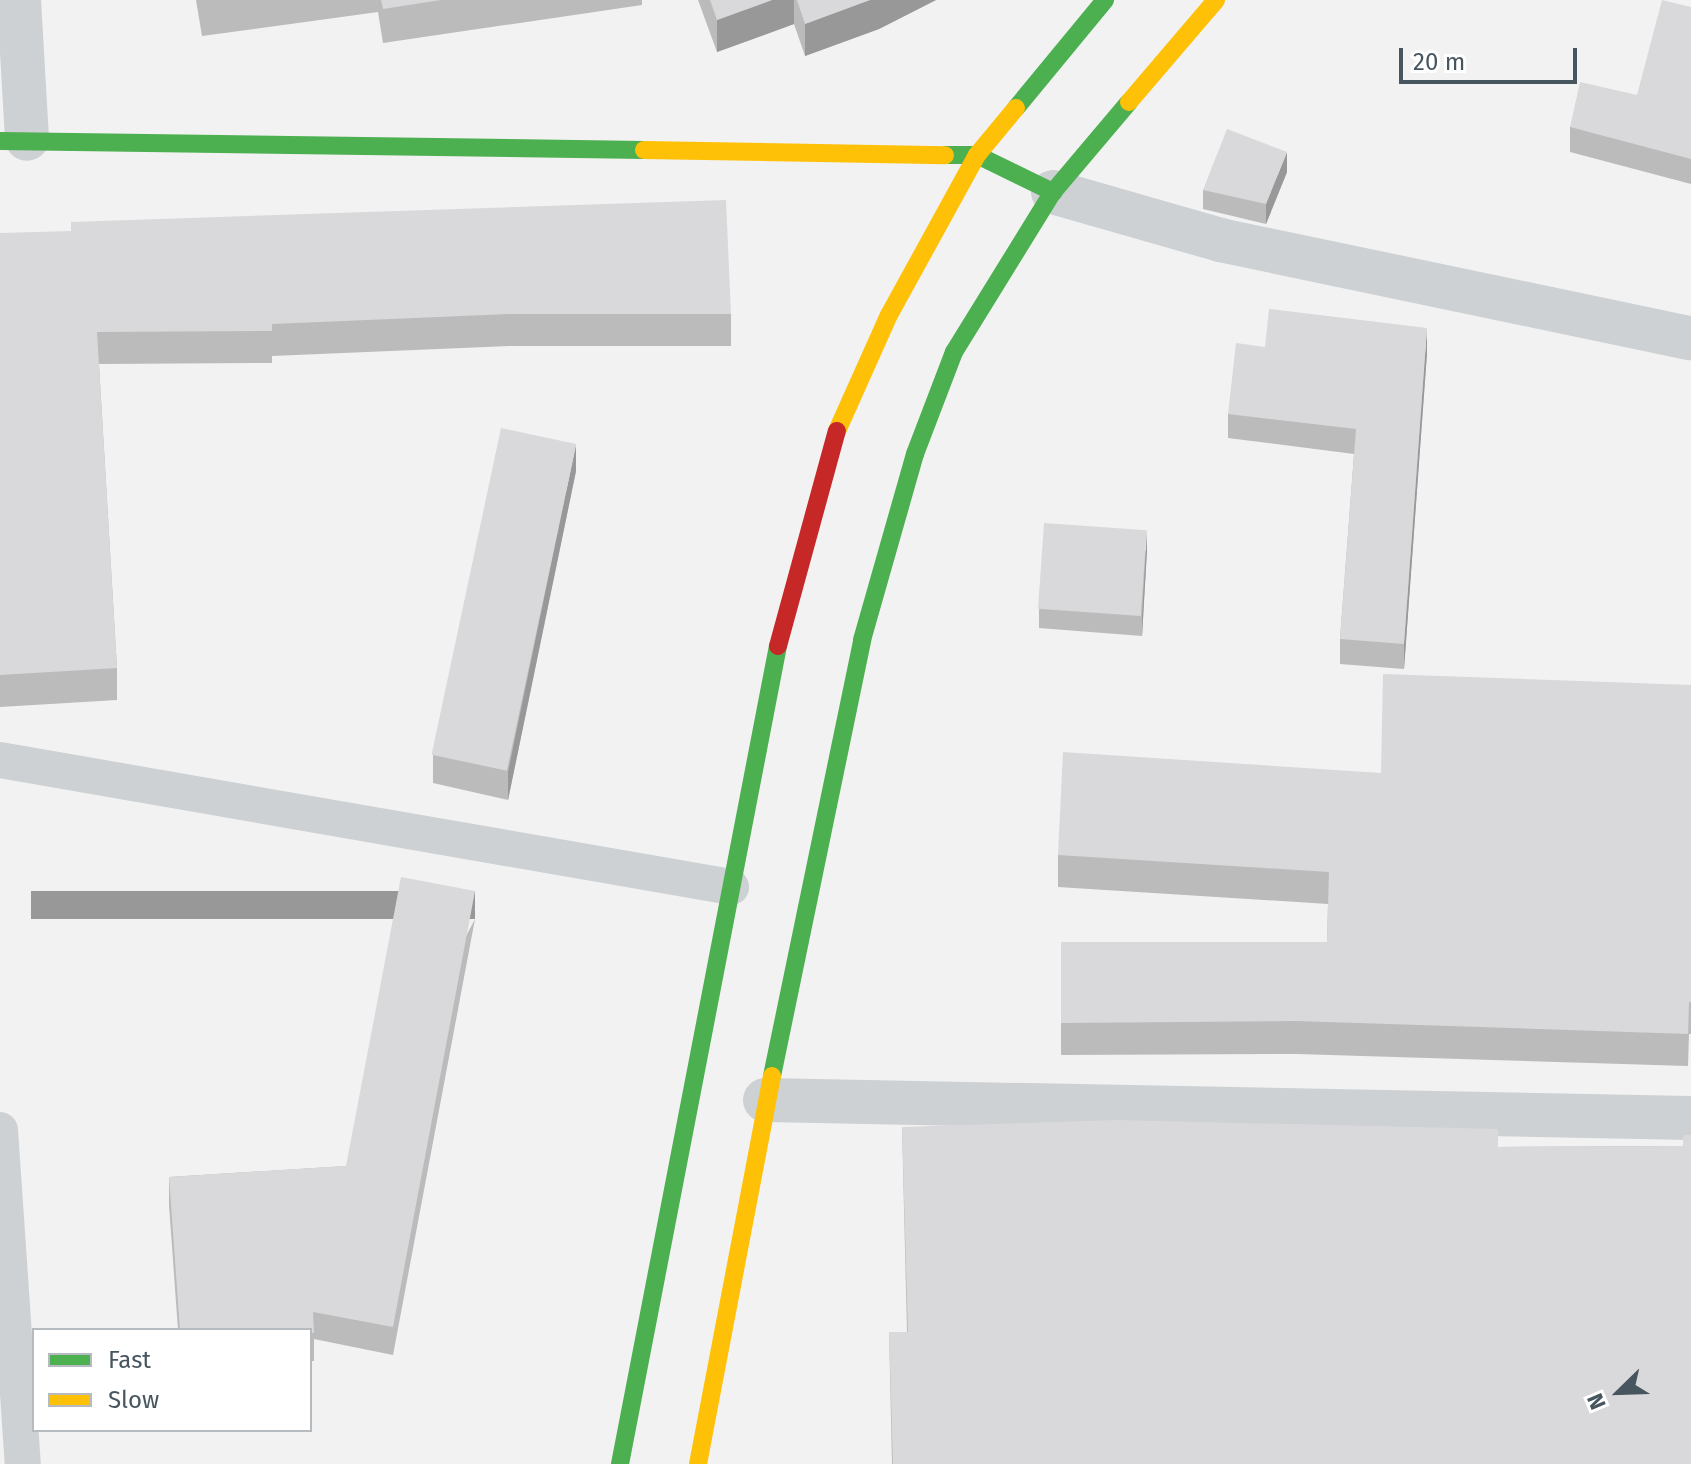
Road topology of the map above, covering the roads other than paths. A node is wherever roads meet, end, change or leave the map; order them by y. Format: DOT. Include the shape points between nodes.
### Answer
graph roads {
  1 [pos="19,0"];
  2 [pos="1105,0"];
  3 [pos="1216,0"];
  4 [pos="13,140"];
  5 [pos="977,155"];
  6 [pos="1053,192"];
  7 [pos="1691,338"];
  8 [pos="0,760"];
  9 [pos="731,887"];
  10 [pos="765,1100"];
  11 [pos="1691,1118"];
  12 [pos="0,1130"];
  13 [pos="4,1237"];
  14 [pos="23,1464"];
  15 [pos="620,1464"];
  16 [pos="698,1464"];
  1 -- 4 [label="street"];
  2 -- 5 [label="main road"];
  3 -- 6 [label="main road"];
  4 -- 5 [label="main road"];
  5 -- 6 [label="main road"];
  5 -- 9 [label="main road" via="889,315 837,430 787,597"];
  6 -- 7 [label="street" via="1220,240"];
  6 -- 10 [label="main road" via="954,352 915,454 862,640"];
  8 -- 9 [label="lane"];
  9 -- 15 [label="main road"];
  10 -- 11 [label="street"];
  10 -- 16 [label="main road"];
  12 -- 13 [label="lane"];
  13 -- 14 [label="lane"];
}
